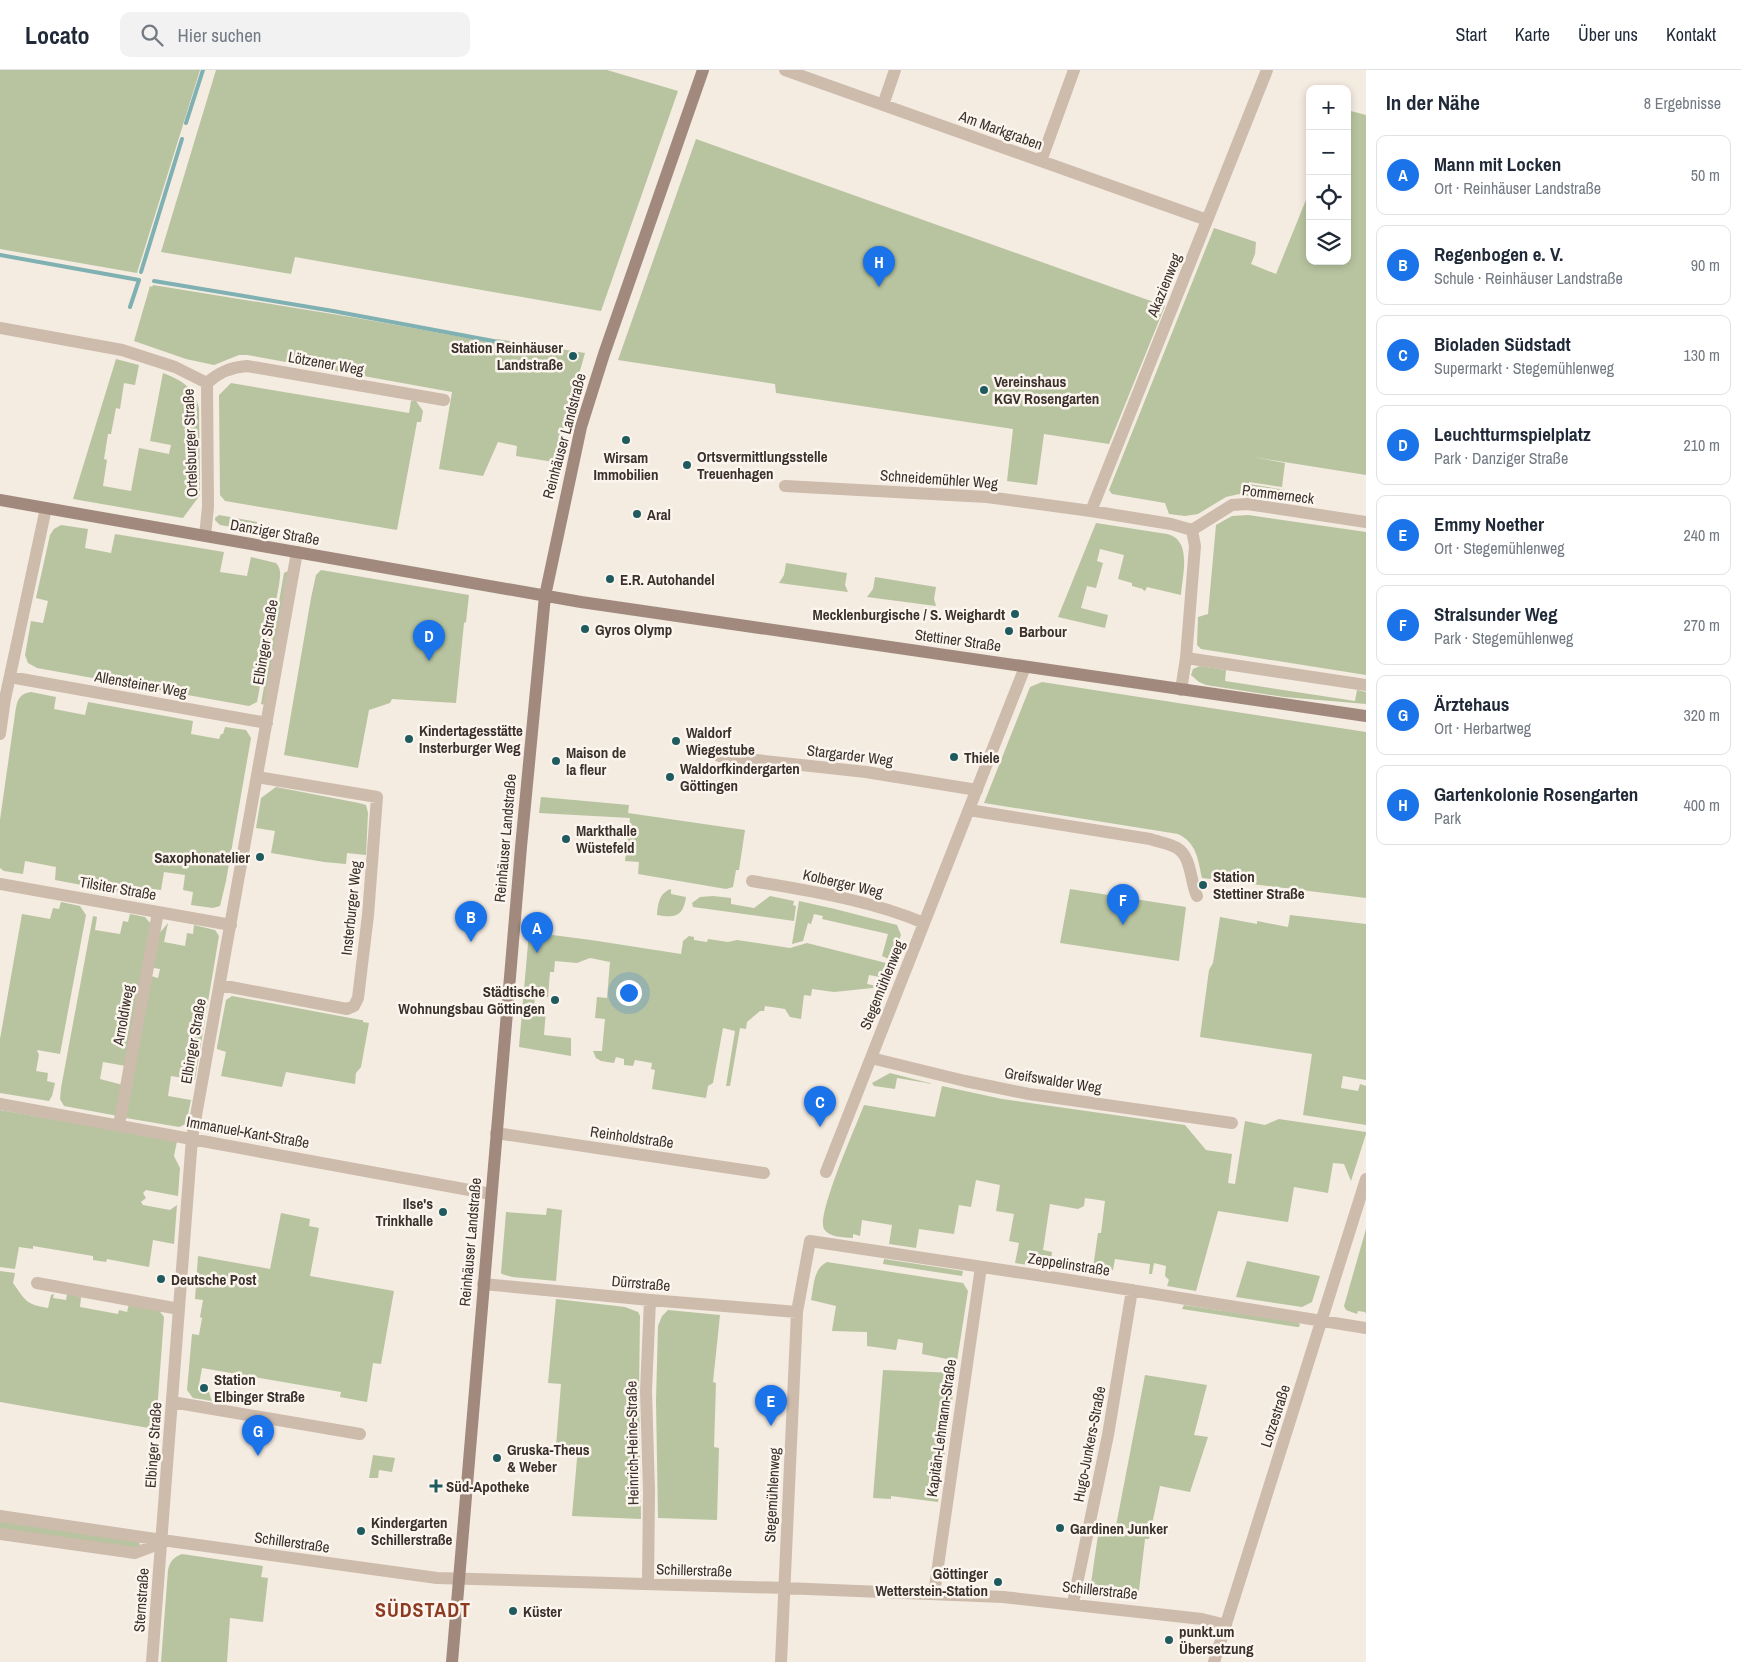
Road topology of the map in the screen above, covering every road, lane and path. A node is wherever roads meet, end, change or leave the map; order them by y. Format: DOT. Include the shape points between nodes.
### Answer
graph roads {
  1 [pos="703,70"];
  2 [pos="785,70"];
  3 [pos="895,70"];
  4 [pos="1074,70"];
  5 [pos="1268,70"];
  6 [pos="883,105"];
  7 [pos="1041,161"];
  8 [pos="1207,220"];
  9 [pos="0,328"];
  10 [pos="207,383"];
  11 [pos="444,400"];
  12 [pos="785,486"];
  13 [pos="0,500"];
  14 [pos="46,508"];
  15 [pos="1091,511"];
  16 [pos="1366,522"];
  17 [pos="1192,530"];
  18 [pos="205,536"];
  19 [pos="297,552"];
  20 [pos="545,596"];
  21 [pos="1186,658"];
  22 [pos="1026,666"];
  23 [pos="10,677"];
  24 [pos="1366,685"];
  25 [pos="1181,690"];
  26 [pos="1366,716"];
  27 [pos="267,723"];
  28 [pos="0,734"];
  29 [pos="718,756"];
  30 [pos="257,777"];
  31 [pos="977,790"];
  32 [pos="969,810"];
  33 [pos="752,881"];
  34 [pos="0,884"];
  35 [pos="1197,896"];
  36 [pos="158,912"];
  37 [pos="924,923"];
  38 [pos="231,925"];
  39 [pos="220,985"];
  40 [pos="871,1058"];
  41 [pos="0,1104"];
  42 [pos="1232,1123"];
  43 [pos="119,1125"];
  44 [pos="496,1134"];
  45 [pos="192,1138"];
  46 [pos="826,1172"];
  47 [pos="764,1173"];
  48 [pos="1366,1179"];
  49 [pos="490,1194"];
  50 [pos="810,1241"];
  51 [pos="980,1267"];
  52 [pos="37,1283"];
  53 [pos="483,1284"];
  54 [pos="1132,1290"];
  55 [pos="650,1300"];
  56 [pos="179,1309"];
  57 [pos="797,1312"];
  58 [pos="1322,1321"];
  59 [pos="1366,1328"];
  60 [pos="172,1402"];
  61 [pos="360,1434"];
  62 [pos="0,1516"];
  63 [pos="0,1534"];
  64 [pos="162,1540"];
  65 [pos="458,1580"];
  66 [pos="648,1584"];
  67 [pos="784,1588"];
  68 [pos="934,1594"];
  69 [pos="1073,1604"];
  70 [pos="1226,1625"];
  71 [pos="152,1662"];
  72 [pos="452,1662"];
  73 [pos="781,1662"];
  74 [pos="1214,1662"];
  1 -- 20 [label="main road, Reinhäuser Landstraße" via="581,427"];
  2 -- 6 [label="street, Am Markgraben"];
  3 -- 6 [label="street"];
  4 -- 7 [label="street"];
  5 -- 8 [label="street, Akazienweg"];
  6 -- 7 [label="street, Am Markgraben"];
  7 -- 8 [label="street, Am Markgraben"];
  8 -- 15 [label="street, Akazienweg"];
  9 -- 10 [label="street, Ortelsburger Straße" via="122,350"];
  10 -- 11 [label="street, Lötzener Weg" via="225,370 247,366"];
  10 -- 18 [label="street, Ortelsburger Straße" via="208,507"];
  12 -- 15 [label="street, Schneidemühler Weg" via="987,497"];
  13 -- 14 [label="main road, Danziger Straße"];
  14 -- 18 [label="main road, Danziger Straße"];
  14 -- 23 [label="street"];
  15 -- 17 [label="street"];
  16 -- 17 [label="street, Pommerneck" via="1246,504 1232,505"];
  17 -- 21 [label="street" via="1195,546"];
  18 -- 19 [label="main road, Danziger Straße"];
  19 -- 20 [label="main road, Danziger Straße"];
  19 -- 27 [label="street, Elbinger Straße"];
  20 -- 22 [label="main road, Stettiner Straße"];
  20 -- 44 [label="main road, Reinhäuser Landstraße"];
  21 -- 24 [label="street"];
  21 -- 25 [label="street"];
  22 -- 25 [label="main road, Stettiner Straße"];
  22 -- 31 [label="street, Stegemühlenweg"];
  23 -- 27 [label="street, Allensteiner Weg"];
  23 -- 28 [label="street"];
  25 -- 26 [label="main road, Stettiner Straße"];
  27 -- 30 [label="street, Elbinger Straße"];
  29 -- 31 [label="street, Stargarder Weg"];
  30 -- 38 [label="street, Elbinger Straße"];
  30 -- 39 [label="street, Insterburger Weg" via="377,797 358,998 354,1006 347,1008"];
  31 -- 32 [label="street, Stegemühlenweg"];
  32 -- 35 [label="street" via="1150,839 1178,848 1186,856"];
  32 -- 37 [label="street, Stegemühlenweg"];
  33 -- 37 [label="street, Kolberger Weg" via="857,901"];
  34 -- 36 [label="street, Tilsiter Straße"];
  36 -- 38 [label="street, Tilsiter Straße"];
  36 -- 43 [label="street, Arnoldiweg"];
  37 -- 40 [label="street, Stegemühlenweg"];
  38 -- 39 [label="street, Elbinger Straße"];
  39 -- 45 [label="street, Elbinger Straße"];
  40 -- 42 [label="street, Greifswalder Weg" via="1028,1094"];
  40 -- 46 [label="street, Stegemühlenweg"];
  41 -- 43 [label="street, Immanuel-Kant-Straße"];
  43 -- 45 [label="street, Immanuel-Kant-Straße"];
  44 -- 47 [label="street, Reinholdstraße"];
  44 -- 49 [label="main road, Reinhäuser Landstraße"];
  45 -- 49 [label="street, Immanuel-Kant-Straße"];
  45 -- 56 [label="street, Elbinger Straße"];
  48 -- 58 [label="street, Lotzestraße"];
  49 -- 53 [label="main road, Reinhäuser Landstraße"];
  50 -- 51 [label="street, Zeppelinstraße"];
  50 -- 57 [label="street, Stegemühlenweg"];
  51 -- 54 [label="street, Zeppelinstraße"];
  51 -- 68 [label="street, Kapitän-Lehmann-Straße"];
  52 -- 56 [label="street"];
  53 -- 55 [label="street, Dürrstraße"];
  53 -- 65 [label="main road, Reinhäuser Landstraße"];
  54 -- 58 [label="street, Zeppelinstraße"];
  54 -- 69 [label="street, Hugo-Junkers-Straße" via="1108,1436"];
  55 -- 57 [label="street, Dürrstraße"];
  55 -- 66 [label="street, Heinrich-Heine-Straße" via="646,1391"];
  56 -- 60 [label="street, Elbinger Straße"];
  57 -- 67 [label="street, Stegemühlenweg"];
  58 -- 59 [label="street, Zeppelinstraße"];
  58 -- 70 [label="street, Lotzestraße"];
  60 -- 61 [label="street"];
  60 -- 64 [label="street, Elbinger Straße"];
  62 -- 64 [label="street, Schillerstraße"];
  63 -- 64 [label="street" via="136,1553"];
  64 -- 65 [label="street, Schillerstraße"];
  64 -- 71 [label="street, Sternstraße"];
  65 -- 66 [label="street, Schillerstraße"];
  65 -- 72 [label="main road, Reinhäuser Landstraße"];
  66 -- 67 [label="street, Schillerstraße"];
  67 -- 68 [label="street, Schillerstraße"];
  67 -- 73 [label="street, Stegemühlenweg"];
  68 -- 69 [label="street, Schillerstraße"];
  69 -- 70 [label="street, Schillerstraße" via="1202,1618"];
  70 -- 74 [label="street, Lotzestraße"];
}
